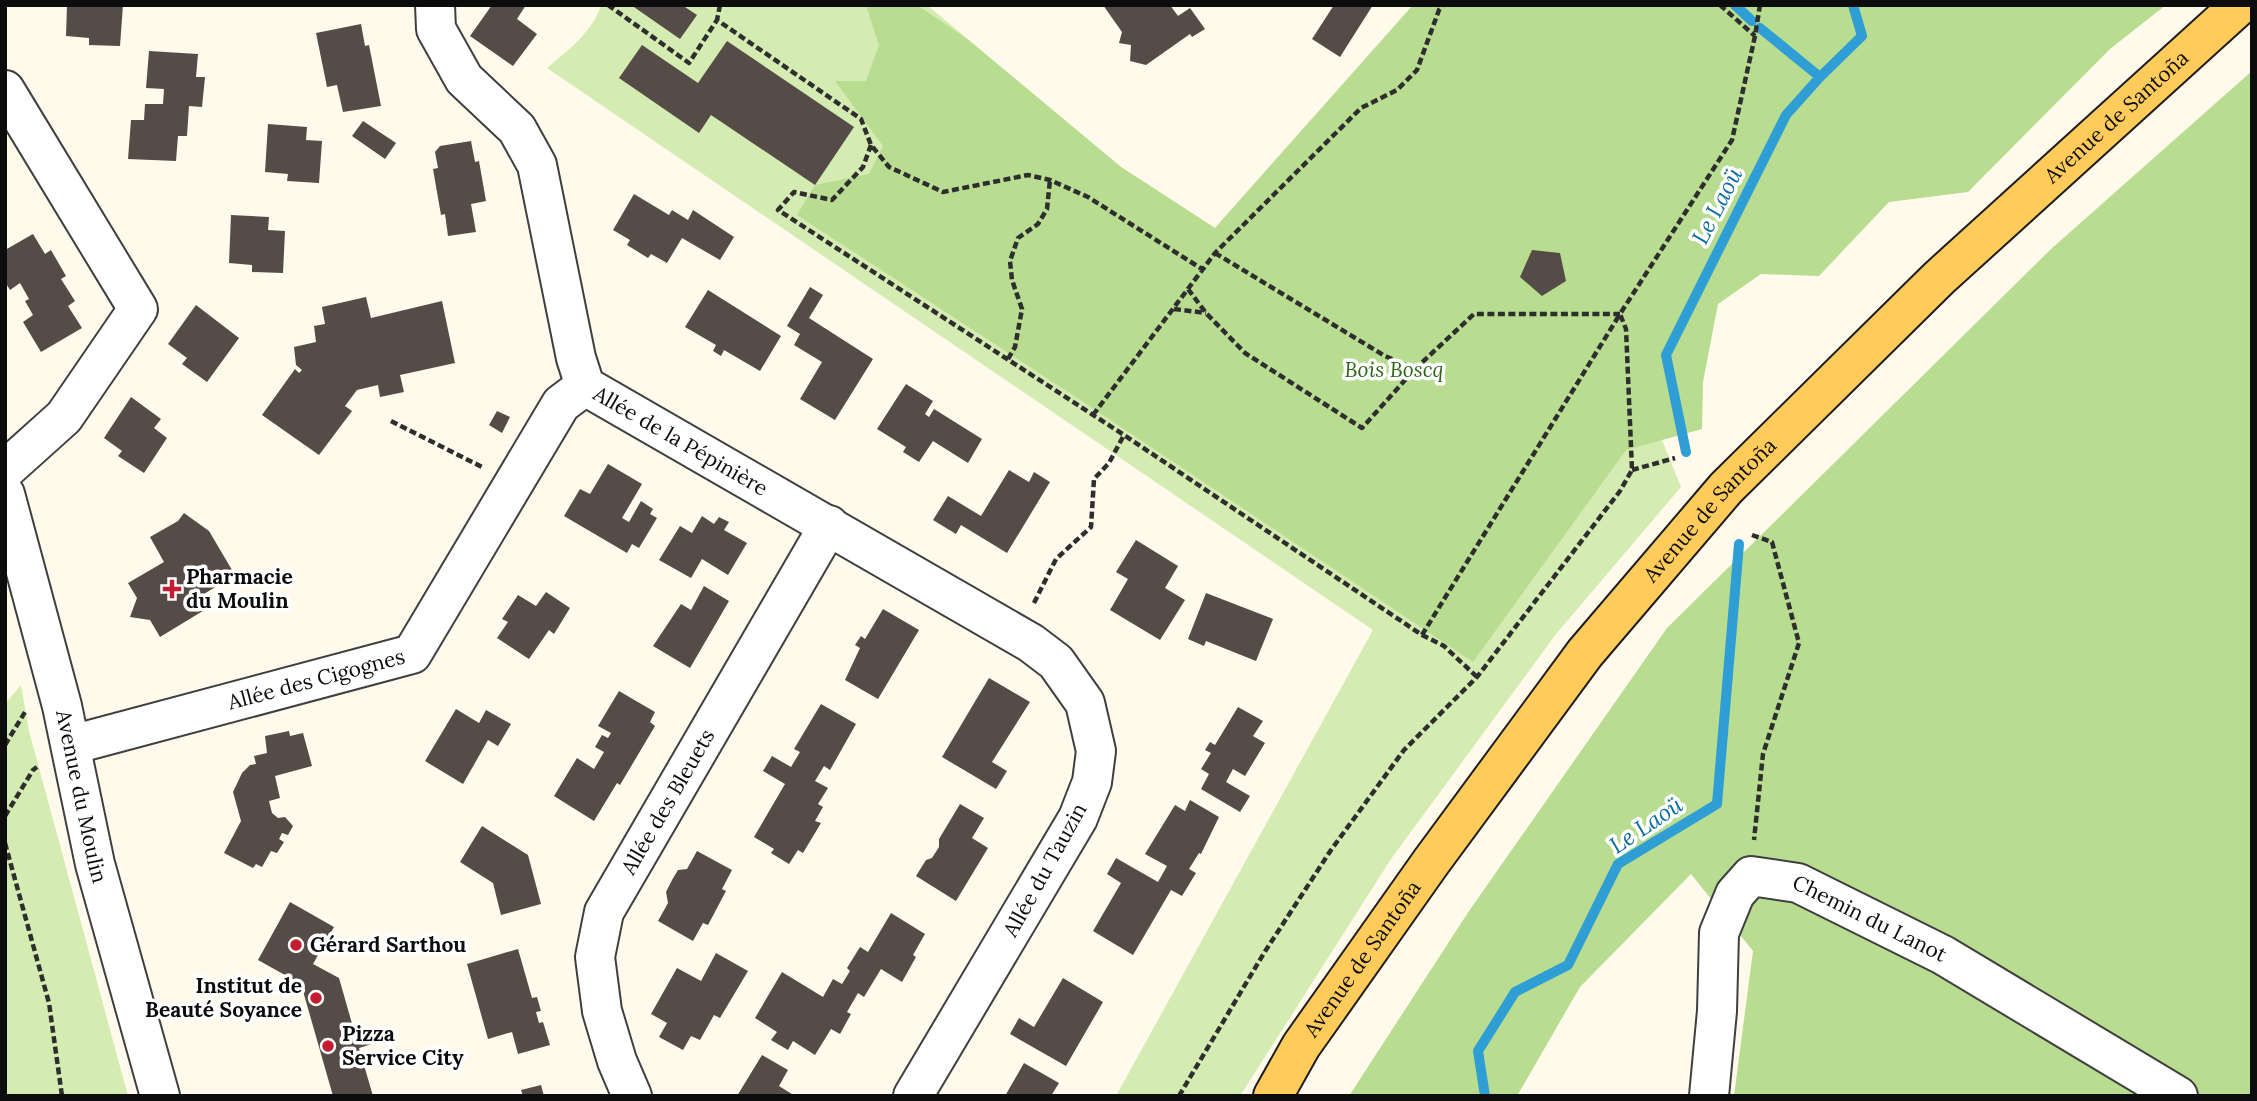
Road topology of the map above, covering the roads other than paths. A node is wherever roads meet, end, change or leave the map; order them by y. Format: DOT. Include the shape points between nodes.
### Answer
graph roads {
  1 [pos="435,5"];
  2 [pos="2240,5"];
  3 [pos="5,90"];
  4 [pos="586,386"];
  5 [pos="5,470"];
  6 [pos="5,494"];
  7 [pos="829,525"];
  8 [pos="1031,643"];
  9 [pos="71,745"];
  10 [pos="159,1096"];
  11 [pos="632,1096"];
  12 [pos="914,1096"];
  13 [pos="1272,1096"];
  14 [pos="1709,1096"];
  15 [pos="2178,1096"];
  1 -- 4 [label="street, Allée de la Pépinière" via="436,29 464,79 517,129 537,164 576,358"];
  2 -- 13 [label="main road, Avenue de Santoña" via="1939,278 1726,488 1585,653 1415,883 1301,1046"];
  3 -- 5 [label="street" via="138,309 64,417"];
  4 -- 7 [label="street, Allée de la Pépinière"];
  4 -- 9 [label="street, Allée des Cigognes" via="561,404 412,654"];
  6 -- 9 [label="street, Avenue du Moulin"];
  7 -- 8 [label="street, Allée de la Pépinière"];
  7 -- 11 [label="street, Allée des Bleuets" via="604,912 595,957 602,1011"];
  8 -- 12 [label="street, Allée du Tauzin" via="1056,662 1085,703 1096,751 1092,782 1079,818"];
  9 -- 10 [label="street, Avenue du Moulin" via="95,863"];
  14 -- 15 [label="street, Chemin du Lanot" via="1719,933 1735,894 1751,876 1798,883 1943,955"];
}
